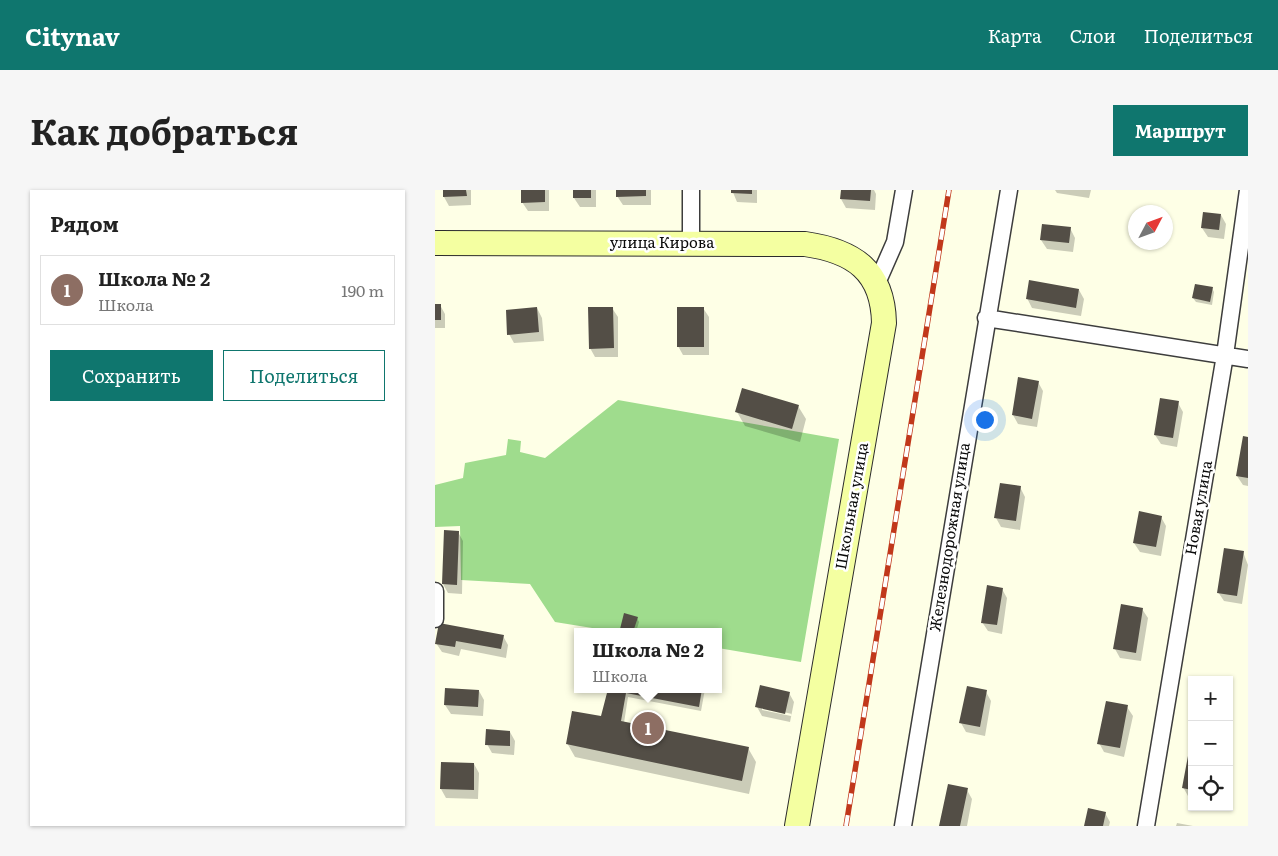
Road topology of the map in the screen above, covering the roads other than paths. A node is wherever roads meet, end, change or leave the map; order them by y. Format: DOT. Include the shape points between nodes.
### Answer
graph roads {
  1 [pos="691,190"];
  2 [pos="904,190"];
  3 [pos="1009,190"];
  4 [pos="1248,190"];
  5 [pos="691,242"];
  6 [pos="435,243"];
  7 [pos="877,283"];
  8 [pos="986,318"];
  9 [pos="1225,356"];
  10 [pos="1248,359"];
  11 [pos="435,591"];
  12 [pos="435,619"];
  13 [pos="797,826"];
  14 [pos="903,826"];
  15 [pos="1145,826"];
  1 -- 5 [label="street"];
  2 -- 7 [label="street" via="895,242"];
  3 -- 8 [label="street, Железнодорожная улица"];
  4 -- 9 [label="street, Новая улица"];
  5 -- 6 [label="main road, улица Кирова"];
  5 -- 7 [label="main road, улица Кирова" via="805,244 831,248 849,256"];
  7 -- 13 [label="main road, Школьная улица" via="884,304 884,322"];
  8 -- 9 [label="street"];
  8 -- 14 [label="street, Железнодорожная улица"];
  9 -- 10 [label="street"];
  9 -- 15 [label="street, Новая улица"];
  11 -- 12 [label="street"];
}
